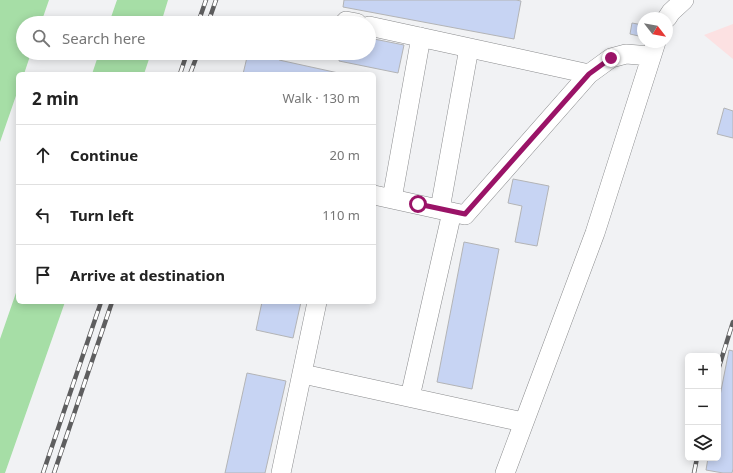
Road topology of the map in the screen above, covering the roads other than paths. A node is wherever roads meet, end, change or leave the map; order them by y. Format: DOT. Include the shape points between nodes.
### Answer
graph roads {
  1 [pos="684,0"];
  2 [pos="671,12"];
  3 [pos="376,27"];
  4 [pos="421,37"];
  5 [pos="469,48"];
  6 [pos="653,49"];
  7 [pos="589,74"];
  8 [pos="383,197"];
  9 [pos="446,211"];
  10 [pos="317,304"];
  11 [pos="303,374"];
  12 [pos="410,397"];
  13 [pos="524,422"];
  14 [pos="282,473"];
  15 [pos="505,473"];
  1 -- 2 [label="street"];
  3 -- 4 [label="street"];
  4 -- 5 [label="street"];
  4 -- 8 [label="street"];
  5 -- 7 [label="street"];
  5 -- 9 [label="street"];
  6 -- 7 [label="street" via="611,58"];
  6 -- 13 [label="street" via="595,233"];
  7 -- 9 [label="street" via="465,214"];
  8 -- 9 [label="street"];
  9 -- 12 [label="street"];
  10 -- 11 [label="street"];
  11 -- 12 [label="street"];
  11 -- 14 [label="street"];
  12 -- 13 [label="street"];
  13 -- 15 [label="street"];
}
